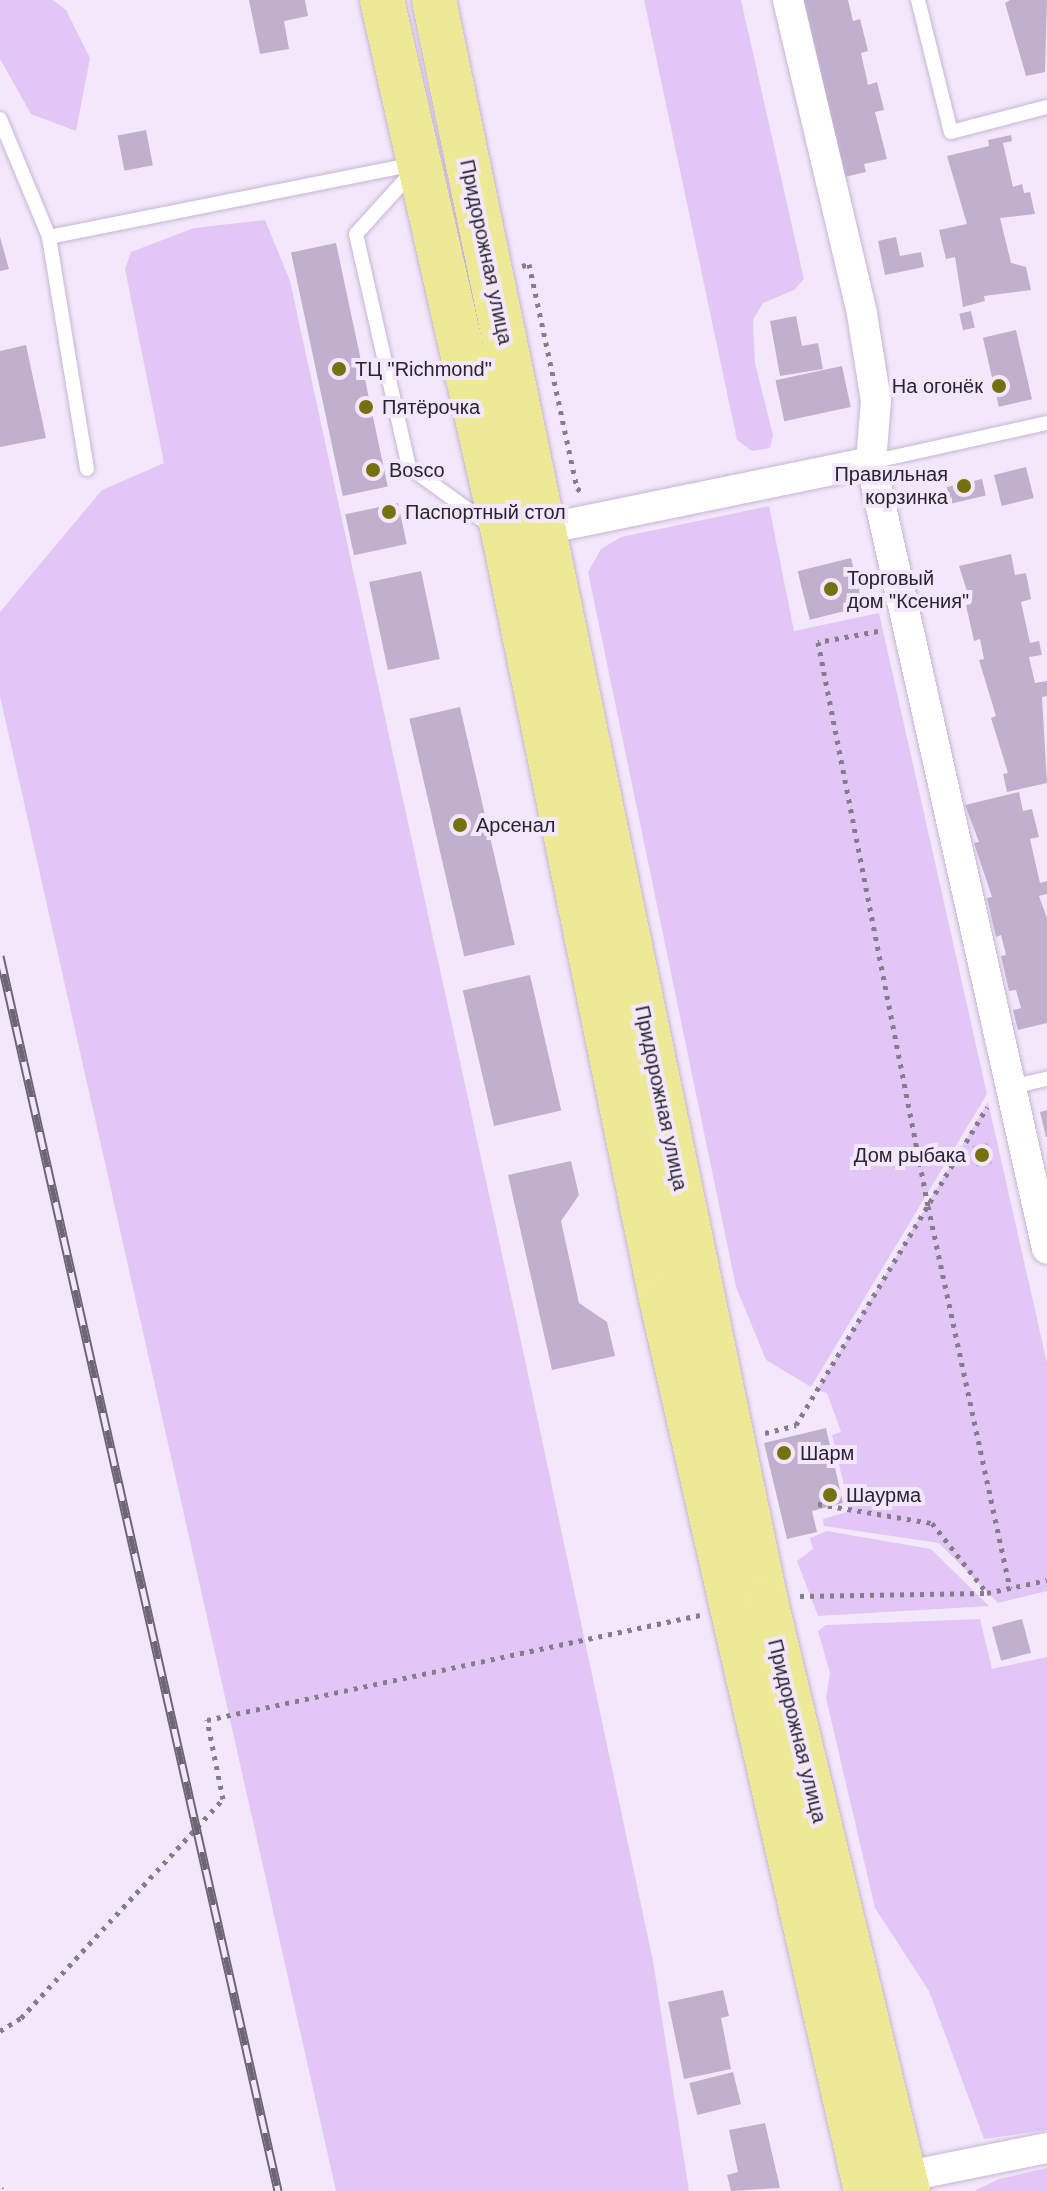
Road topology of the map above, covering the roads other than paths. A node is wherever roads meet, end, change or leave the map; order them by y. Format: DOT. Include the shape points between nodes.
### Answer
graph roads {
  1 [pos="382,0"];
  2 [pos="434,0"];
  3 [pos="788,0"];
  4 [pos="918,0"];
  5 [pos="1047,107"];
  6 [pos="0,119"];
  7 [pos="420,164"];
  8 [pos="49,237"];
  9 [pos="1047,423"];
  10 [pos="871,462"];
  11 [pos="87,469"];
  12 [pos="524,532"];
  13 [pos="1047,1079"];
  14 [pos="1011,1087"];
  15 [pos="1047,1249"];
  16 [pos="1047,2148"];
  17 [pos="886,2186"];
  1 -- 7 [label="main road"];
  2 -- 12 [label="main road, Придорожная улица" via="491,273"];
  3 -- 10 [label="street" via="862,314 876,401"];
  4 -- 5 [label="lane" via="951,132"];
  6 -- 8 [label="lane"];
  7 -- 8 [label="lane"];
  7 -- 12 [label="main road"];
  7 -- 12 [label="lane" via="356,234 409,467"];
  8 -- 11 [label="lane"];
  9 -- 10 [label="lane"];
  10 -- 12 [label="street"];
  10 -- 14 [label="street"];
  12 -- 17 [label="main road, Придорожная улица" via="766,1602"];
  13 -- 14 [label="lane"];
  14 -- 15 [label="street"];
  16 -- 17 [label="street"];
}
